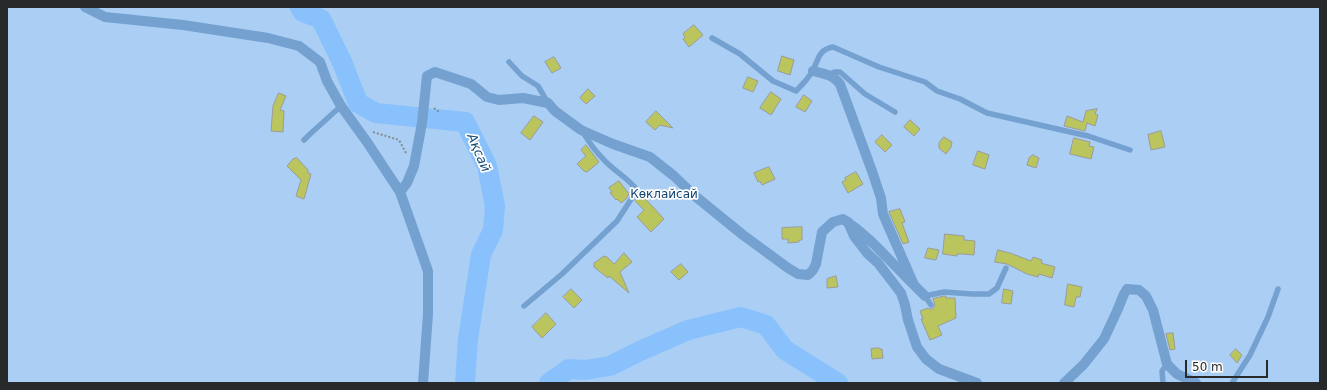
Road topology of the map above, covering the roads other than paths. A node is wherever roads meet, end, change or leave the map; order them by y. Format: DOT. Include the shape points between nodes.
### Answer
graph roads {
  1 [pos="85,7"];
  2 [pos="712,38"];
  3 [pos="509,62"];
  4 [pos="813,70"];
  5 [pos="829,75"];
  6 [pos="548,103"];
  7 [pos="341,106"];
  8 [pos="895,112"];
  9 [pos="581,130"];
  10 [pos="304,140"];
  11 [pos="1130,150"];
  12 [pos="400,192"];
  13 [pos="848,222"];
  14 [pos="1006,268"];
  15 [pos="914,285"];
  16 [pos="1278,289"];
  17 [pos="925,296"];
  18 [pos="931,305"];
  19 [pos="524,306"];
  20 [pos="1167,364"];
  21 [pos="423,383"];
  22 [pos="977,383"];
  23 [pos="1064,383"];
  24 [pos="1163,383"];
  25 [pos="1196,383"];
  26 [pos="1232,383"];
  1 -- 7 [label="street" via="105,17 183,25 268,38 299,46 320,62"];
  2 -- 4 [label="lane" via="740,54 773,81 796,91"];
  3 -- 6 [label="lane" via="522,76 538,86"];
  4 -- 5 [label="street"];
  4 -- 11 [label="lane" via="821,53 826,48 833,47 879,67 925,82 987,113 1088,136"];
  5 -- 8 [label="lane" via="840,72 865,94"];
  5 -- 15 [label="street" via="840,84 845,95 875,178 883,214"];
  6 -- 9 [label="street"];
  6 -- 12 [label="street" via="522,98 499,100 487,97 471,84 435,72 427,76 414,166"];
  7 -- 10 [label="lane"];
  7 -- 12 [label="street"];
  9 -- 13 [label="street" via="650,157 743,235 798,274 808,275 813,270 822,232 833,222 843,219"];
  9 -- 19 [label="lane" via="606,162 637,190 617,220 562,274"];
  12 -- 21 [label="street" via="428,271"];
  13 -- 15 [label="street" via="871,240"];
  13 -- 22 [label="street" via="854,236 901,293 918,347 926,359 939,368"];
  14 -- 17 [label="lane" via="997,288 989,294 944,292"];
  15 -- 17 [label="street"];
  16 -- 26 [label="lane" via="1250,355"];
  17 -- 18 [label="lane"];
  20 -- 23 [label="street" via="1153,310 1146,296 1139,290 1128,289 1104,339 1084,364"];
  20 -- 24 [label="lane" via="1162,372"];
  20 -- 25 [label="street" via="1177,374"];
}
